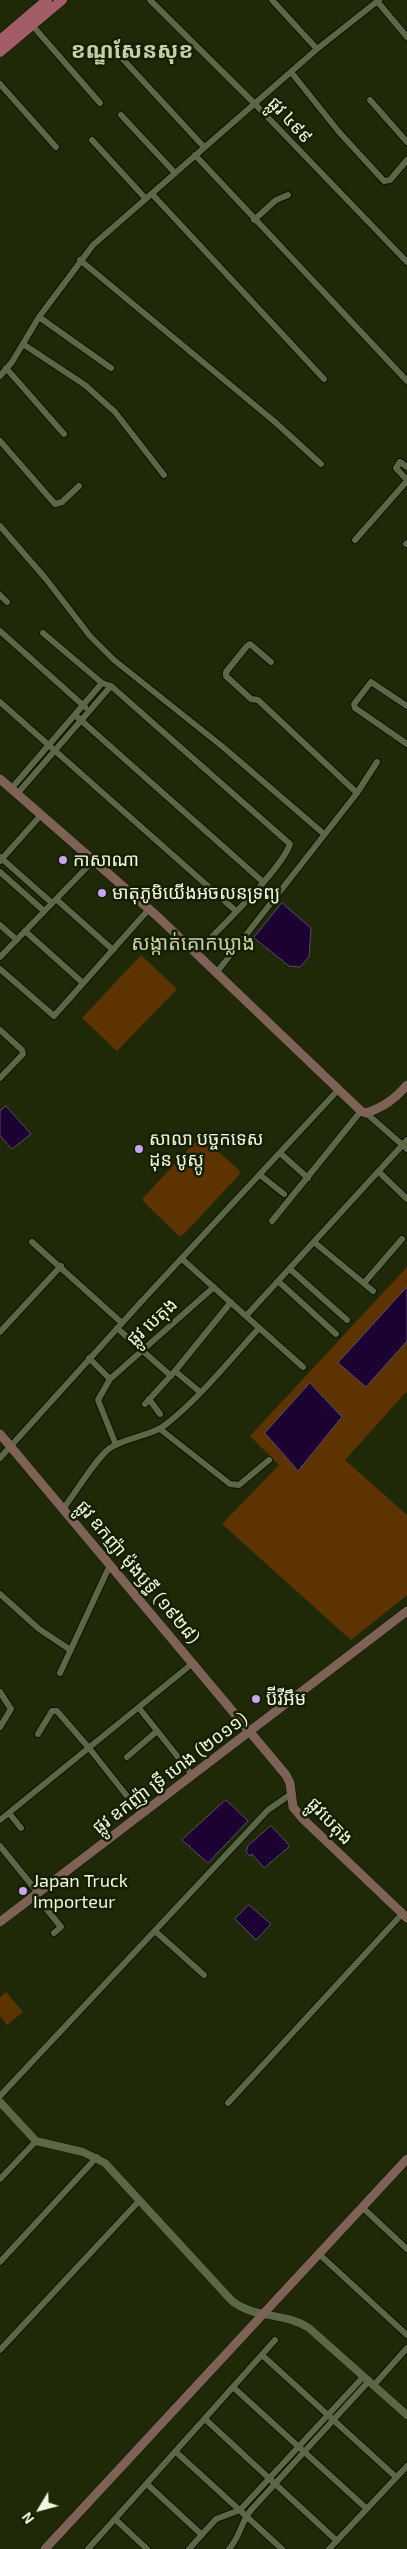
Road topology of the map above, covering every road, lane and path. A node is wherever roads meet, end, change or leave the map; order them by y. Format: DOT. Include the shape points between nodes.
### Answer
graph roads {
  1 [pos="47,0"];
  2 [pos="62,0"];
  3 [pos="150,0"];
  4 [pos="272,0"];
  5 [pos="378,1"];
  6 [pos="32,25"];
  7 [pos="407,37"];
  8 [pos="2,43"];
  9 [pos="317,50"];
  10 [pos="119,55"];
  11 [pos="291,72"];
  12 [pos="0,84"];
  13 [pos="370,100"];
  14 [pos="100,103"];
  15 [pos="254,103"];
  16 [pos="121,115"];
  17 [pos="92,140"];
  18 [pos="407,142"];
  19 [pos="56,147"];
  20 [pos="204,147"];
  21 [pos="195,155"];
  22 [pos="407,160"];
  23 [pos="175,173"];
  24 [pos="152,194"];
  25 [pos="288,195"];
  26 [pos="146,198"];
  27 [pos="254,220"];
  28 [pos="80,260"];
  29 [pos="407,262"];
  30 [pos="39,317"];
  31 [pos="23,344"];
  32 [pos="6,368"];
  33 [pos="111,368"];
  34 [pos="0,376"];
  35 [pos="324,379"];
  36 [pos="407,381"];
  37 [pos="64,434"];
  38 [pos="0,441"];
  39 [pos="321,464"];
  40 [pos="407,466"];
  41 [pos="164,475"];
  42 [pos="407,480"];
  43 [pos="78,486"];
  44 [pos="0,526"];
  45 [pos="355,540"];
  46 [pos="0,595"];
  47 [pos="7,602"];
  48 [pos="0,631"];
  49 [pos="43,633"];
  50 [pos="271,662"];
  51 [pos="102,683"];
  52 [pos="111,686"];
  53 [pos="0,702"];
  54 [pos="83,705"];
  55 [pos="407,706"];
  56 [pos="90,711"];
  57 [pos="75,715"];
  58 [pos="82,720"];
  59 [pos="407,744"];
  60 [pos="49,745"];
  61 [pos="55,750"];
  62 [pos="377,762"];
  63 [pos="0,778"];
  64 [pos="14,791"];
  65 [pos="357,793"];
  66 [pos="41,815"];
  67 [pos="324,834"];
  68 [pos="1,859"];
  69 [pos="93,861"];
  70 [pos="0,872"];
  71 [pos="262,881"];
  72 [pos="54,901"];
  73 [pos="149,909"];
  74 [pos="44,911"];
  75 [pos="236,911"];
  76 [pos="0,925"];
  77 [pos="25,931"];
  78 [pos="17,940"];
  79 [pos="112,950"];
  80 [pos="196,953"];
  81 [pos="0,958"];
  82 [pos="0,969"];
  83 [pos="217,972"];
  84 [pos="83,983"];
  85 [pos="0,1030"];
  86 [pos="0,1078"];
  87 [pos="407,1085"];
  88 [pos="339,1089"];
  89 [pos="363,1112"];
  90 [pos="406,1145"];
  91 [pos="280,1153"];
  92 [pos="379,1172"];
  93 [pos="260,1175"];
  94 [pos="308,1178"];
  95 [pos="284,1194"];
  96 [pos="407,1200"];
  97 [pos="272,1220"];
  98 [pos="402,1239"];
  99 [pos="32,1242"];
  100 [pos="314,1242"];
  101 [pos="182,1259"];
  102 [pos="60,1266"];
  103 [pos="290,1268"];
  104 [pos="278,1281"];
  105 [pos="364,1282"];
  106 [pos="214,1287"];
  107 [pos="373,1291"];
  108 [pos="231,1302"];
  109 [pos="246,1316"];
  110 [pos="347,1320"];
  111 [pos="119,1325"];
  112 [pos="259,1328"];
  113 [pos="0,1332"];
  114 [pos="336,1334"];
  115 [pos="143,1351"];
  116 [pos="89,1358"];
  117 [pos="303,1367"];
  118 [pos="173,1373"];
  119 [pos="110,1379"];
  120 [pos="200,1392"];
  121 [pos="160,1414"];
  122 [pos="160,1429"];
  123 [pos="0,1434"];
  124 [pos="116,1445"];
  125 [pos="10,1446"];
  126 [pos="0,1458"];
  127 [pos="269,1460"];
  128 [pos="63,1509"];
  129 [pos="110,1565"];
  130 [pos="0,1594"];
  131 [pos="407,1611"];
  132 [pos="69,1649"];
  133 [pos="193,1663"];
  134 [pos="60,1673"];
  135 [pos="0,1692"];
  136 [pos="139,1708"];
  137 [pos="0,1727"];
  138 [pos="157,1731"];
  139 [pos="251,1732"];
  140 [pos="38,1734"];
  141 [pos="89,1748"];
  142 [pos="127,1757"];
  143 [pos="193,1776"];
  144 [pos="291,1794"];
  145 [pos="9,1813"];
  146 [pos="142,1815"];
  147 [pos="0,1820"];
  148 [pos="21,1828"];
  149 [pos="0,1846"];
  150 [pos="38,1895"];
  151 [pos="405,1916"];
  152 [pos="0,1922"];
  153 [pos="155,1930"];
  154 [pos="54,1934"];
  155 [pos="204,1975"];
  156 [pos="0,2096"];
  157 [pos="0,2102"];
  158 [pos="228,2103"];
  159 [pos="36,2141"];
  160 [pos="97,2157"];
  161 [pos="407,2160"];
  162 [pos="0,2179"];
  163 [pos="139,2200"];
  164 [pos="362,2207"];
  165 [pos="407,2249"];
  166 [pos="319,2254"];
  167 [pos="0,2262"];
  168 [pos="264,2314"];
  169 [pos="407,2335"];
  170 [pos="275,2340"];
  171 [pos="407,2348"];
  172 [pos="0,2350"];
  173 [pos="262,2355"];
  174 [pos="369,2381"];
  175 [pos="234,2387"];
  176 [pos="407,2415"];
  177 [pos="331,2418"];
  178 [pos="205,2419"];
  179 [pos="302,2449"];
  180 [pos="176,2452"];
  181 [pos="407,2466"];
  182 [pos="396,2477"];
  183 [pos="273,2480"];
  184 [pos="147,2484"];
  185 [pos="367,2509"];
  186 [pos="240,2510"];
  187 [pos="246,2516"];
  188 [pos="115,2519"];
  189 [pos="202,2535"];
  190 [pos="337,2540"];
  191 [pos="45,2549"];
  192 [pos="88,2549"];
  193 [pos="147,2549"];
  194 [pos="189,2549"];
  195 [pos="229,2549"];
  196 [pos="282,2549"];
  197 [pos="329,2549"];
  1 -- 8 [label="main road"];
  2 -- 6 [label="main road"];
  3 -- 15 [label="street, ផ្លូវ ៤៩៩"];
  4 -- 9 [label="street"];
  5 -- 7 [label="street"];
  5 -- 9 [label="street"];
  6 -- 8 [label="main road"];
  6 -- 14 [label="street"];
  9 -- 11 [label="street"];
  10 -- 20 [label="street"];
  11 -- 15 [label="street"];
  11 -- 22 [label="street" via="384,181 390,180"];
  12 -- 19 [label="street"];
  13 -- 18 [label="street"];
  15 -- 20 [label="street"];
  15 -- 29 [label="street, ផ្លូវ ៤៩៩"];
  16 -- 23 [label="street"];
  17 -- 26 [label="street"];
  20 -- 21 [label="street"];
  21 -- 23 [label="street"];
  21 -- 27 [label="street"];
  23 -- 24 [label="street"];
  24 -- 26 [label="street"];
  24 -- 35 [label="street"];
  25 -- 27 [label="street" via="276,200"];
  26 -- 28 [label="street"];
  27 -- 36 [label="street"];
  28 -- 30 [label="street"];
  28 -- 39 [label="street"];
  30 -- 31 [label="street"];
  30 -- 33 [label="street"];
  31 -- 32 [label="street"];
  31 -- 41 [label="street" via="85,385 115,412"];
  32 -- 34 [label="street"];
  32 -- 37 [label="street"];
  38 -- 43 [label="street" via="55,504 62,502"];
  40 -- 42 [label="street" via="400,462 396,468"];
  42 -- 45 [label="street"];
  44 -- 67 [label="street" via="90,636 114,660"];
  46 -- 47 [label="street"];
  48 -- 54 [label="street"];
  49 -- 51 [label="street"];
  50 -- 65 [label="street" via="250,644 226,676 251,699 258,700"];
  51 -- 52 [label="street"];
  51 -- 54 [label="street"];
  52 -- 56 [label="street"];
  52 -- 71 [label="street" via="288,840 288,851"];
  53 -- 60 [label="street"];
  54 -- 56 [label="street"];
  54 -- 57 [label="street"];
  55 -- 59 [label="street" via="371,682 354,704 355,708"];
  56 -- 58 [label="street"];
  57 -- 58 [label="street"];
  57 -- 60 [label="street"];
  58 -- 61 [label="street"];
  58 -- 71 [label="street"];
  60 -- 61 [label="street"];
  60 -- 64 [label="street"];
  61 -- 64 [label="street"];
  61 -- 75 [label="street"];
  62 -- 65 [label="street"];
  63 -- 64 [label="main road"];
  64 -- 66 [label="main road"];
  65 -- 67 [label="street"];
  66 -- 68 [label="street"];
  66 -- 69 [label="main road"];
  67 -- 83 [label="street"];
  68 -- 72 [label="street"];
  69 -- 72 [label="street"];
  69 -- 73 [label="main road"];
  70 -- 74 [label="street"];
  71 -- 75 [label="street"];
  72 -- 74 [label="street"];
  72 -- 79 [label="street"];
  73 -- 79 [label="street"];
  73 -- 80 [label="main road"];
  74 -- 77 [label="street"];
  75 -- 80 [label="street"];
  76 -- 78 [label="street"];
  77 -- 78 [label="street"];
  77 -- 84 [label="street"];
  78 -- 81 [label="street"];
  79 -- 84 [label="street"];
  80 -- 83 [label="main road"];
  82 -- 84 [label="street" via="54,1016"];
  83 -- 88 [label="main road"];
  85 -- 86 [label="street" via="23,1054"];
  87 -- 89 [label="main road" via="394,1100"];
  88 -- 89 [label="main road"];
  88 -- 91 [label="street"];
  89 -- 90 [label="street"];
  89 -- 94 [label="street"];
  90 -- 92 [label="street"];
  91 -- 93 [label="street"];
  91 -- 94 [label="street"];
  92 -- 96 [label="street"];
  92 -- 100 [label="street"];
  93 -- 95 [label="street"];
  93 -- 101 [label="street"];
  94 -- 97 [label="street"];
  98 -- 105 [label="street"];
  99 -- 102 [label="street"];
  100 -- 103 [label="street"];
  100 -- 105 [label="street"];
  101 -- 106 [label="street"];
  101 -- 111 [label="street"];
  102 -- 111 [label="street"];
  102 -- 113 [label="street"];
  103 -- 104 [label="street"];
  103 -- 110 [label="street"];
  104 -- 109 [label="street"];
  104 -- 114 [label="street"];
  105 -- 107 [label="street"];
  106 -- 108 [label="street"];
  106 -- 115 [label="street, ផ្លូវ បេតុង"];
  108 -- 109 [label="street"];
  108 -- 118 [label="street"];
  109 -- 112 [label="street"];
  111 -- 115 [label="street"];
  111 -- 116 [label="street"];
  112 -- 117 [label="street"];
  112 -- 120 [label="street"];
  115 -- 118 [label="street"];
  115 -- 119 [label="street, ផ្លូវ បេតុង"];
  116 -- 119 [label="street"];
  116 -- 125 [label="street"];
  118 -- 120 [label="street"];
  118 -- 121 [label="street" via="147,1402"];
  119 -- 124 [label="street" via="98,1400"];
  120 -- 122 [label="street"];
  122 -- 124 [label="street"];
  122 -- 127 [label="street" via="230,1484 239,1485"];
  123 -- 125 [label="main road, ផ្លូវ ឧកញ៉ា ម៉ុងឫទ្ធី (១៩២៨)"];
  124 -- 128 [label="street" via="105,1452"];
  125 -- 126 [label="street"];
  125 -- 128 [label="main road, ផ្លូវ ឧកញ៉ា ម៉ុងឫទ្ធី (១៩២៨)"];
  128 -- 129 [label="main road, ផ្លូវ ឧកញ៉ា ម៉ុងឫទ្ធី (១៩២៨)"];
  129 -- 132 [label="street"];
  129 -- 133 [label="main road, ផ្លូវ ឧកញ៉ា ម៉ុងឫទ្ធី (១៩២៨)"];
  130 -- 132 [label="street" via="39,1629"];
  131 -- 139 [label="main road, ផ្លូវ ឧកញ៉ា ទ្រី ហេង (២០១១)"];
  132 -- 134 [label="street"];
  133 -- 136 [label="street"];
  133 -- 139 [label="main road, ផ្លូវ ឧកញ៉ា ម៉ុងឫទ្ធី (១៩២៨)"];
  135 -- 137 [label="street" via="11,1708"];
  136 -- 138 [label="street"];
  136 -- 141 [label="street"];
  138 -- 142 [label="street"];
  138 -- 143 [label="street"];
  139 -- 143 [label="main road, ផ្លូវ ឧកញ៉ា ទ្រី ហេង (២០១១)"];
  139 -- 144 [label="main road, ផ្លូវបេតុង" via="286,1775"];
  140 -- 141 [label="street" via="54,1710"];
  141 -- 145 [label="street"];
  141 -- 146 [label="street"];
  143 -- 146 [label="main road, ផ្លូវ ឧកញ៉ា ទ្រី ហេង (២០១១)"];
  144 -- 151 [label="main road, ផ្លូវបេតុង" via="293,1807 302,1820"];
  144 -- 153 [label="street" via="268,1810"];
  145 -- 147 [label="street"];
  145 -- 148 [label="street"];
  146 -- 150 [label="main road, ផ្លូវ ឧកញ៉ា ទ្រី ហេង (២០១១)"];
  149 -- 150 [label="street"];
  150 -- 152 [label="main road, ផ្លូវ ឧកញ៉ា ទ្រី ហេង (២០១១)"];
  150 -- 154 [label="street" via="61,1927"];
  151 -- 158 [label="street"];
  153 -- 155 [label="street"];
  153 -- 156 [label="street"];
  157 -- 159 [label="street"];
  159 -- 160 [label="street"];
  159 -- 162 [label="street"];
  160 -- 163 [label="street"];
  160 -- 167 [label="street"];
  161 -- 164 [label="main road"];
  163 -- 168 [label="street" via="232,2301 243,2309"];
  163 -- 172 [label="street"];
  164 -- 165 [label="street"];
  164 -- 166 [label="main road"];
  166 -- 168 [label="main road"];
  166 -- 169 [label="street"];
  168 -- 174 [label="street" via="297,2320"];
  168 -- 191 [label="main road"];
  170 -- 173 [label="street"];
  171 -- 174 [label="street"];
  173 -- 175 [label="street"];
  173 -- 177 [label="street"];
  174 -- 176 [label="street"];
  174 -- 177 [label="street"];
  175 -- 178 [label="street"];
  175 -- 179 [label="street"];
  177 -- 179 [label="street"];
  177 -- 182 [label="street"];
  178 -- 180 [label="street"];
  178 -- 183 [label="street"];
  179 -- 183 [label="street"];
  179 -- 185 [label="street"];
  180 -- 184 [label="street"];
  180 -- 186 [label="street"];
  181 -- 182 [label="street"];
  182 -- 185 [label="street"];
  183 -- 186 [label="street"];
  183 -- 187 [label="street"];
  183 -- 190 [label="street"];
  184 -- 188 [label="street"];
  184 -- 189 [label="street"];
  185 -- 190 [label="street"];
  186 -- 187 [label="street"];
  186 -- 189 [label="street" via="216,2519"];
  187 -- 195 [label="street" via="237,2540"];
  187 -- 196 [label="street"];
  188 -- 192 [label="street"];
  188 -- 193 [label="street"];
  189 -- 194 [label="street"];
  190 -- 197 [label="street"];
}
